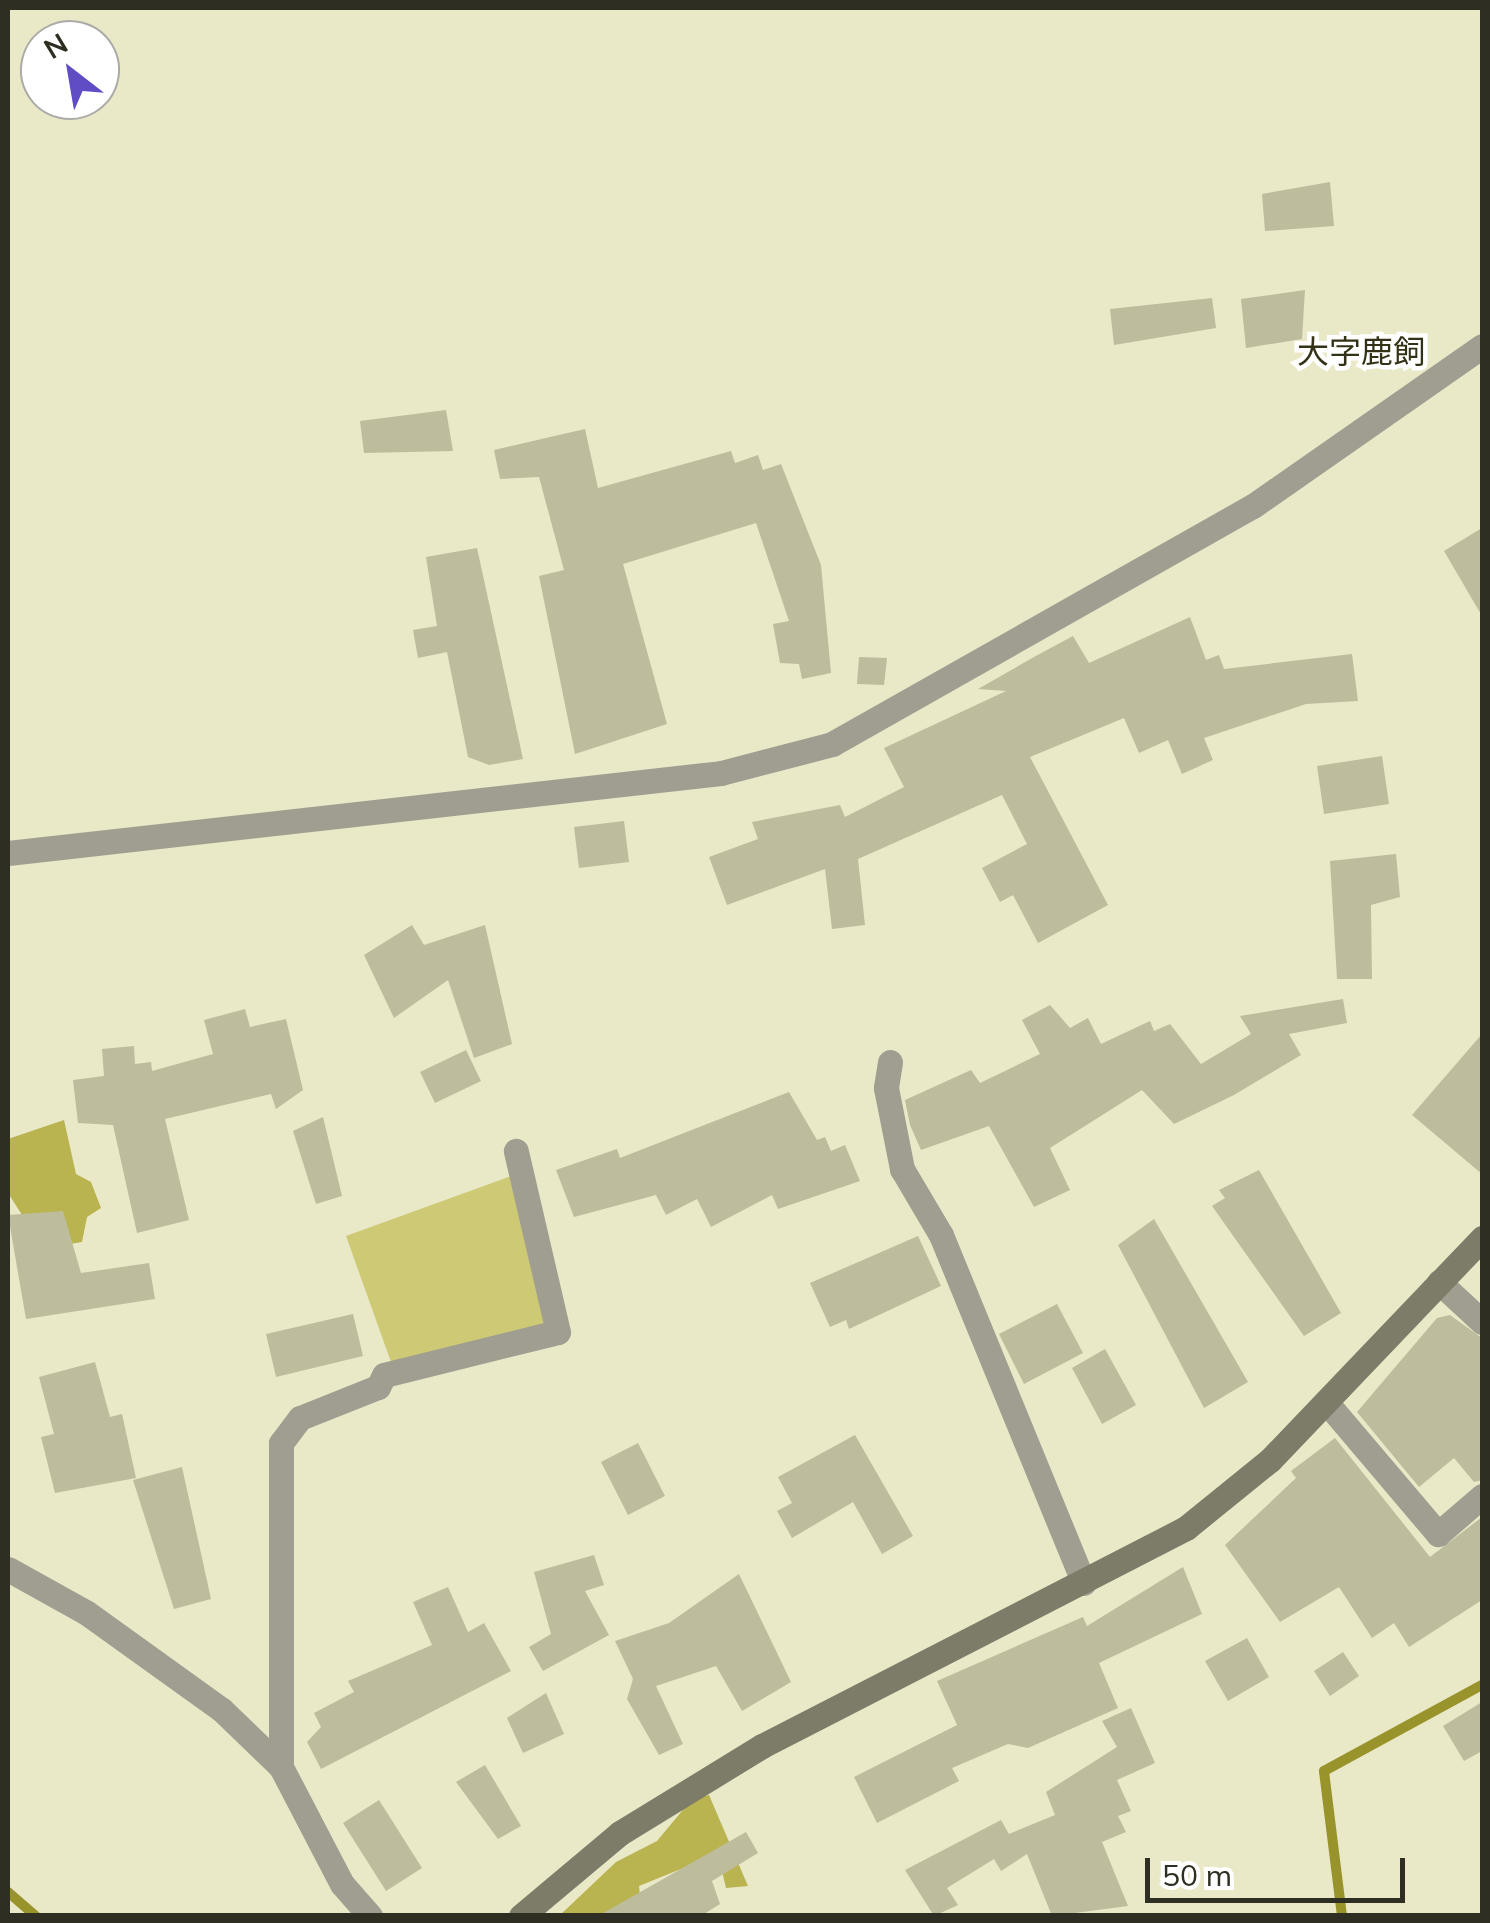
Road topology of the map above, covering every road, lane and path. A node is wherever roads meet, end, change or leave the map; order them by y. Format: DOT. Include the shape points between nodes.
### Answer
graph roads {
  1 [pos="1482,346"];
  2 [pos="8,853"];
  3 [pos="890,1062"];
  4 [pos="516,1151"];
  5 [pos="1482,1238"];
  6 [pos="1440,1282"];
  7 [pos="1482,1322"];
  8 [pos="1327,1403"];
  9 [pos="1482,1496"];
  10 [pos="8,1569"];
  11 [pos="1084,1584"];
  12 [pos="281,1767"];
  13 [pos="370,1916"];
  14 [pos="521,1916"];
  1 -- 2 [label="street" via="1252,506 832,744 721,774"];
  3 -- 11 [label="street" via="886,1088 902,1168 941,1235"];
  4 -- 12 [label="street" via="558,1332 384,1375 361,1395 300,1418 281,1442"];
  5 -- 6 [label="street"];
  6 -- 7 [label="street"];
  6 -- 8 [label="street"];
  8 -- 9 [label="street" via="1438,1534"];
  8 -- 11 [label="street" via="1186,1528"];
  10 -- 12 [label="street" via="169,1667"];
  11 -- 14 [label="street" via="934,1650 762,1746 620,1833"];
  12 -- 13 [label="street" via="342,1884"];
}
